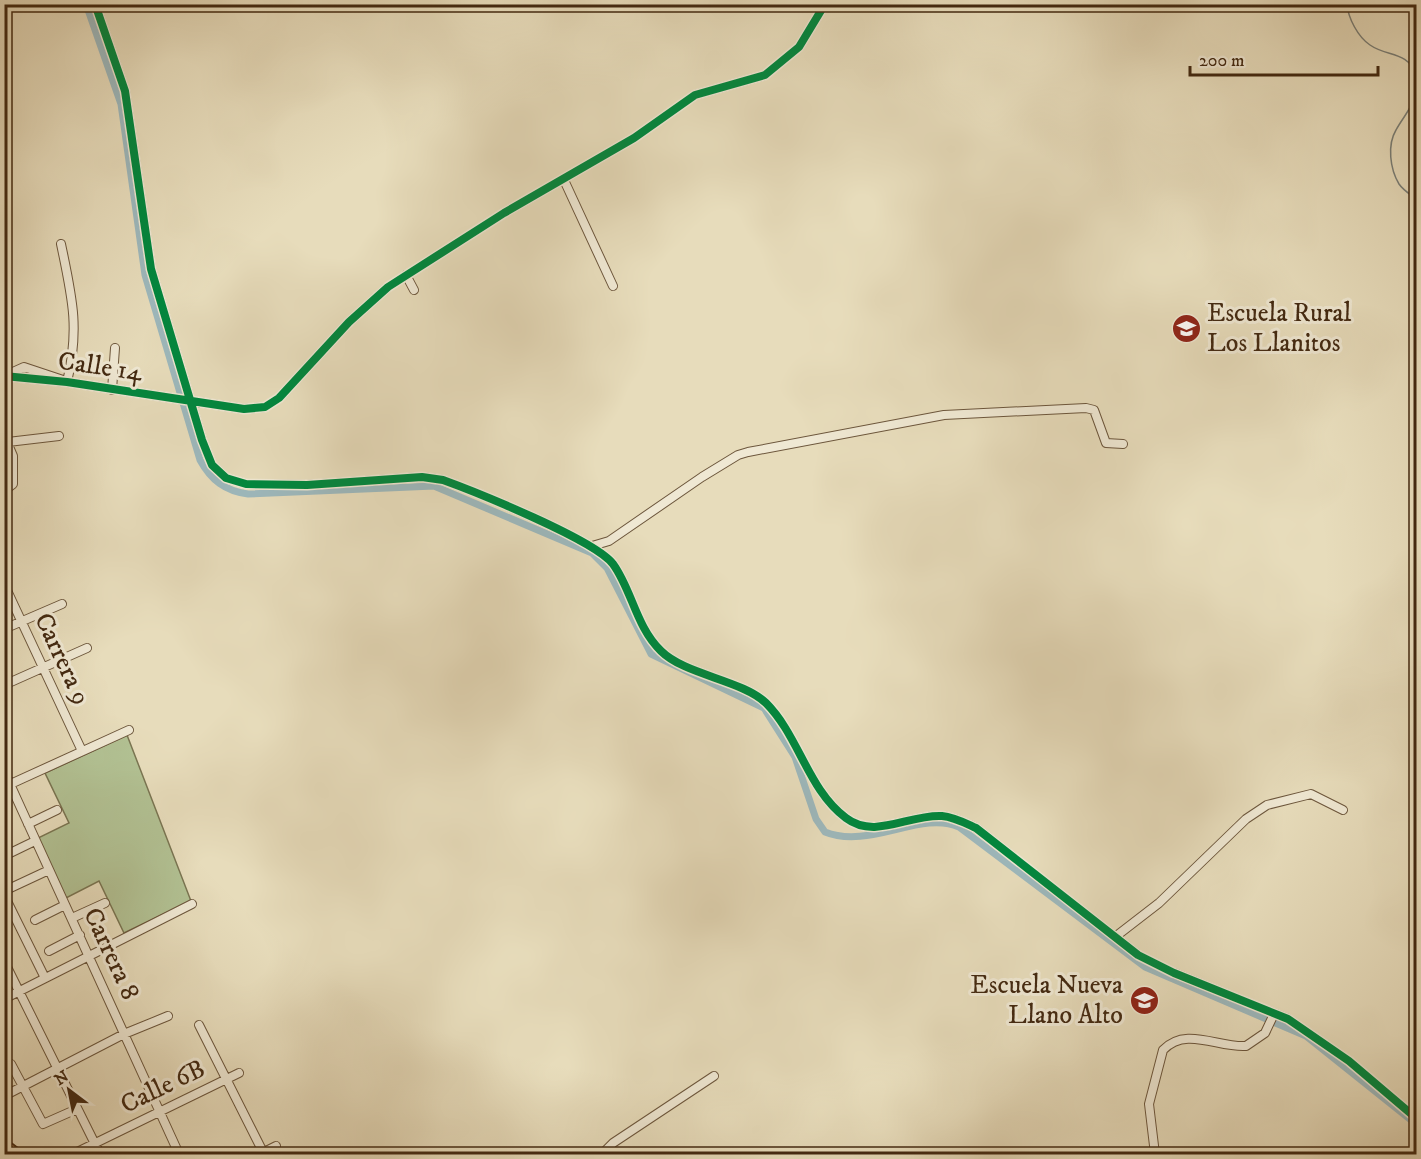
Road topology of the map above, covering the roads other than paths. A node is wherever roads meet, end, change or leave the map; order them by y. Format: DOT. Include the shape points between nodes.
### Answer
graph roads {
  1 [pos="94,4"];
  2 [pos="825,4"];
  3 [pos="564,180"];
  4 [pos="61,244"];
  5 [pos="406,274"];
  6 [pos="613,286"];
  7 [pos="414,290"];
  8 [pos="115,348"];
  9 [pos="4,376"];
  10 [pos="67,382"];
  11 [pos="112,390"];
  12 [pos="190,400"];
  13 [pos="59,436"];
  14 [pos="6,438"];
  15 [pos="1123,444"];
  16 [pos="4,491"];
  17 [pos="592,546"];
  18 [pos="4,584"];
  19 [pos="62,604"];
  20 [pos="22,622"];
  21 [pos="4,629"];
  22 [pos="87,648"];
  23 [pos="43,667"];
  24 [pos="4,685"];
  25 [pos="129,730"];
  26 [pos="82,751"];
  27 [pos="4,771"];
  28 [pos="7,786"];
  29 [pos="57,810"];
  30 [pos="1342,810"];
  31 [pos="28,824"];
  32 [pos="35,841"];
  33 [pos="4,856"];
  34 [pos="49,870"];
  35 [pos="4,893"];
  36 [pos="105,903"];
  37 [pos="192,904"];
  38 [pos="65,905"];
  39 [pos="72,918"];
  40 [pos="35,920"];
  41 [pos="80,935"];
  42 [pos="1115,937"];
  43 [pos="50,951"];
  44 [pos="89,955"];
  45 [pos="4,961"];
  46 [pos="45,978"];
  47 [pos="20,991"];
  48 [pos="4,999"];
  49 [pos="1274,1014"];
  50 [pos="168,1016"];
  51 [pos="199,1025"];
  52 [pos="124,1034"];
  53 [pos="11,1064"];
  54 [pos="57,1069"];
  55 [pos="239,1073"];
  56 [pos="714,1076"];
  57 [pos="227,1080"];
  58 [pos="23,1086"];
  59 [pos="4,1096"];
  60 [pos="77,1108"];
  61 [pos="160,1112"];
  62 [pos="1416,1118"];
  63 [pos="95,1144"];
  64 [pos="276,1146"];
  65 [pos="5,1147"];
  66 [pos="262,1154"];
  67 [pos="16,1155"];
  68 [pos="73,1155"];
  69 [pos="100,1155"];
  70 [pos="178,1155"];
  71 [pos="602,1155"];
  72 [pos="1155,1155"];
  1 -- 12 [label="street" via="125,91 151,269"];
  2 -- 3 [label="street" via="799,47 765,75 695,95"];
  3 -- 5 [label="street"];
  3 -- 6 [label="street"];
  4 -- 10 [label="street" via="75,324 75,349"];
  5 -- 7 [label="street"];
  5 -- 12 [label="street, Calle 14" via="372,299 279,398 265,407 244,409"];
  8 -- 11 [label="street"];
  9 -- 10 [label="street, Calle 14"];
  10 -- 11 [label="street, Calle 14"];
  11 -- 12 [label="street, Calle 14"];
  12 -- 17 [label="street" via="207,456 216,471 235,483 307,485 422,477 443,480"];
  13 -- 14 [label="street"];
  14 -- 16 [label="street" via="15,464 13,484"];
  15 -- 17 [label="street" via="1106,443 1094,410 1086,408 944,415 878,427 738,455 609,541"];
  17 -- 42 [label="street" via="615,566 660,651 766,703 824,795 845,818 863,828 933,817 963,821 993,840"];
  18 -- 20 [label="street, Carrera 9"];
  19 -- 20 [label="street"];
  20 -- 21 [label="street"];
  20 -- 23 [label="street, Carrera 9"];
  22 -- 23 [label="street"];
  23 -- 24 [label="street"];
  23 -- 26 [label="street, Carrera 9"];
  25 -- 26 [label="street"];
  26 -- 28 [label="street"];
  27 -- 28 [label="street, Carrera 8"];
  28 -- 31 [label="street, Carrera 8"];
  29 -- 31 [label="street"];
  30 -- 42 [label="street" via="1311,794 1267,805 1246,819 1159,903"];
  31 -- 32 [label="street, Carrera 8"];
  32 -- 33 [label="street"];
  32 -- 34 [label="street, Carrera 8"];
  34 -- 35 [label="street"];
  34 -- 38 [label="street, Carrera 8"];
  35 -- 46 [label="street"];
  36 -- 39 [label="street"];
  37 -- 44 [label="street"];
  38 -- 39 [label="street, Carrera 8"];
  38 -- 40 [label="street"];
  39 -- 41 [label="street, Carrera 8"];
  41 -- 43 [label="street"];
  41 -- 44 [label="street, Carrera 8"];
  42 -- 49 [label="street" via="1161,967"];
  44 -- 46 [label="street"];
  44 -- 52 [label="street, Carrera 8"];
  45 -- 47 [label="street"];
  46 -- 47 [label="street"];
  47 -- 48 [label="street"];
  47 -- 54 [label="street"];
  49 -- 62 [label="street" via="1349,1060"];
  49 -- 72 [label="street" via="1265,1033 1246,1046 1185,1038 1162,1050 1149,1104"];
  50 -- 52 [label="street"];
  51 -- 57 [label="street"];
  52 -- 54 [label="street"];
  52 -- 61 [label="street, Carrera 8"];
  53 -- 58 [label="street"];
  54 -- 58 [label="street"];
  54 -- 60 [label="street"];
  55 -- 57 [label="street, Calle 6B"];
  56 -- 71 [label="street" via="613,1143"];
  57 -- 61 [label="street, Calle 6B"];
  57 -- 66 [label="street"];
  58 -- 59 [label="street"];
  58 -- 60 [label="street" via="43,1124"];
  60 -- 63 [label="street"];
  61 -- 63 [label="street, Calle 6B"];
  61 -- 70 [label="street, Carrera 8"];
  63 -- 68 [label="street, Calle 6B"];
  63 -- 69 [label="street"];
  64 -- 66 [label="street"];
  65 -- 67 [label="main road"];
}
